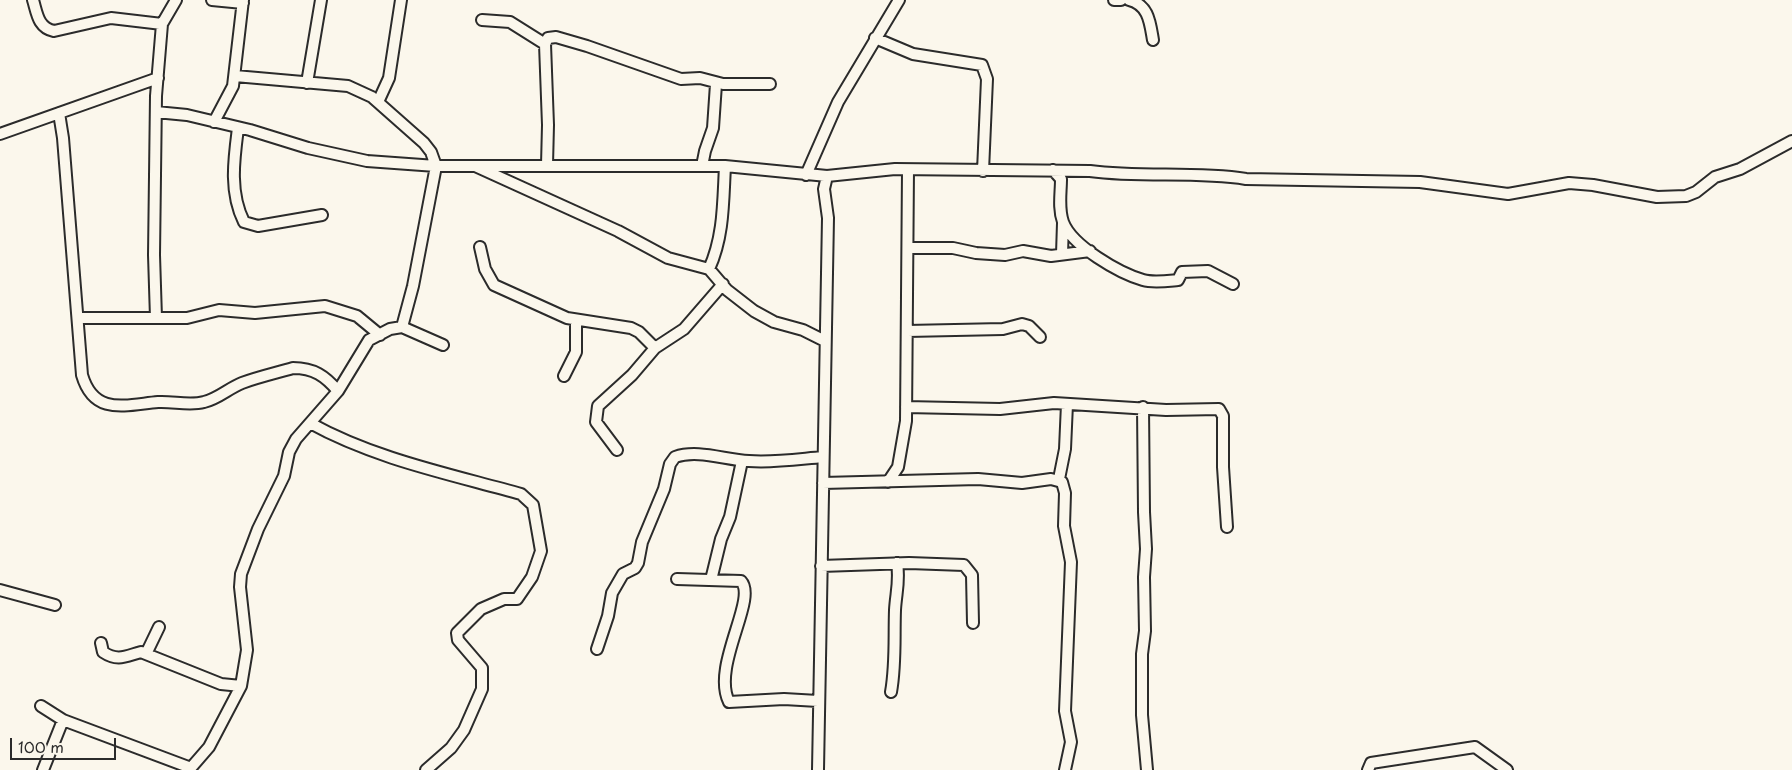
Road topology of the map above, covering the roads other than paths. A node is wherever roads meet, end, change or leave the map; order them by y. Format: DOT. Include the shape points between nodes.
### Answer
graph roads {
  1 [pos="34,0"];
  2 [pos="176,0"];
  3 [pos="212,0"];
  4 [pos="320,0"];
  5 [pos="401,0"];
  6 [pos="899,0"];
  7 [pos="1114,0"];
  8 [pos="1121,0"];
  9 [pos="1129,0"];
  10 [pos="243,1"];
  11 [pos="482,20"];
  12 [pos="162,24"];
  13 [pos="875,38"];
  14 [pos="1153,40"];
  15 [pos="545,44"];
  16 [pos="234,76"];
  17 [pos="158,78"];
  18 [pos="307,83"];
  19 [pos="716,84"];
  20 [pos="770,84"];
  21 [pos="378,102"];
  22 [pos="156,112"];
  23 [pos="59,113"];
  24 [pos="214,122"];
  25 [pos="238,128"];
  26 [pos="0,134"];
  27 [pos="1792,141"];
  28 [pos="547,165"];
  29 [pos="436,166"];
  30 [pos="475,166"];
  31 [pos="702,166"];
  32 [pos="725,166"];
  33 [pos="908,170"];
  34 [pos="1052,170"];
  35 [pos="983,171"];
  36 [pos="809,175"];
  37 [pos="826,176"];
  38 [pos="824,189"];
  39 [pos="322,215"];
  40 [pos="1063,222"];
  41 [pos="480,247"];
  42 [pos="908,248"];
  43 [pos="1090,251"];
  44 [pos="1062,254"];
  45 [pos="710,269"];
  46 [pos="723,284"];
  47 [pos="1233,284"];
  48 [pos="78,318"];
  49 [pos="156,318"];
  50 [pos="576,321"];
  51 [pos="402,327"];
  52 [pos="907,331"];
  53 [pos="380,335"];
  54 [pos="1040,337"];
  55 [pos="825,341"];
  56 [pos="443,345"];
  57 [pos="655,348"];
  58 [pos="564,376"];
  59 [pos="338,391"];
  60 [pos="1067,404"];
  61 [pos="906,407"];
  62 [pos="1143,407"];
  63 [pos="310,423"];
  64 [pos="616,450"];
  65 [pos="823,456"];
  66 [pos="742,461"];
  67 [pos="898,468"];
  68 [pos="1059,479"];
  69 [pos="888,482"];
  70 [pos="907,482"];
  71 [pos="823,483"];
  72 [pos="1227,527"];
  73 [pos="897,563"];
  74 [pos="821,566"];
  75 [pos="676,579"];
  76 [pos="711,580"];
  77 [pos="0,590"];
  78 [pos="55,604"];
  79 [pos="973,623"];
  80 [pos="159,626"];
  81 [pos="101,643"];
  82 [pos="597,649"];
  83 [pos="146,654"];
  84 [pos="241,686"];
  85 [pos="891,692"];
  86 [pos="818,701"];
  87 [pos="40,706"];
  88 [pos="63,720"];
  89 [pos="190,769"];
  90 [pos="43,770"];
  91 [pos="426,770"];
  92 [pos="818,770"];
  93 [pos="1065,770"];
  94 [pos="1148,770"];
  95 [pos="1368,770"];
  96 [pos="1507,770"];
  1 -- 12 [label="street" via="42,26 48,30 111,18"];
  2 -- 12 [label="street"];
  3 -- 10 [label="street"];
  4 -- 18 [label="street"];
  5 -- 21 [label="street" via="389,78"];
  6 -- 13 [label="street"];
  7 -- 8 [label="street"];
  9 -- 14 [label="street" via="1147,13"];
  10 -- 16 [label="street"];
  11 -- 15 [label="street" via="510,22"];
  12 -- 17 [label="street"];
  13 -- 35 [label="street" via="913,54 982,65 987,79"];
  13 -- 36 [label="street" via="838,102"];
  15 -- 19 [label="street" via="548,38 556,37 677,78 700,78"];
  15 -- 28 [label="street"];
  16 -- 18 [label="street"];
  16 -- 24 [label="street" via="233,86"];
  17 -- 22 [label="street"];
  17 -- 23 [label="street"];
  18 -- 21 [label="street" via="348,86"];
  19 -- 20 [label="street"];
  19 -- 31 [label="street" via="714,128"];
  21 -- 29 [label="street" via="424,143"];
  22 -- 24 [label="street"];
  22 -- 49 [label="street"];
  23 -- 26 [label="street"];
  23 -- 48 [label="street" via="64,138"];
  24 -- 25 [label="street"];
  25 -- 29 [label="street" via="367,161"];
  25 -- 39 [label="street" via="234,189 244,222 258,226"];
  27 -- 34 [label="street" via="1740,169 1715,177 1686,196 1657,197 1569,183 1508,194 1420,182 1119,175"];
  28 -- 30 [label="street"];
  28 -- 31 [label="street"];
  29 -- 30 [label="street"];
  29 -- 51 [label="street"];
  30 -- 45 [label="street" via="618,231 668,258"];
  31 -- 32 [label="street"];
  32 -- 36 [label="street"];
  32 -- 45 [label="street" via="722,233"];
  33 -- 35 [label="street"];
  33 -- 37 [label="street"];
  33 -- 42 [label="street"];
  34 -- 35 [label="street"];
  34 -- 40 [label="street" via="1061,179"];
  36 -- 37 [label="street"];
  36 -- 38 [label="street"];
  37 -- 38 [label="street"];
  38 -- 55 [label="street" via="828,218"];
  40 -- 43 [label="street" via="1078,242"];
  40 -- 44 [label="street"];
  41 -- 50 [label="street" via="485,269 494,285"];
  42 -- 44 [label="street" via="953,248 1005,255 1023,251 1042,255"];
  42 -- 52 [label="street"];
  43 -- 44 [label="street"];
  43 -- 47 [label="street" via="1115,268 1144,280 1178,280 1182,272 1208,271"];
  45 -- 46 [label="street"];
  46 -- 55 [label="street" via="737,299 774,322 803,330"];
  46 -- 57 [label="street" via="684,329"];
  48 -- 49 [label="street"];
  48 -- 59 [label="street" via="86,388 106,404 205,402 243,383 294,368 323,374"];
  49 -- 53 [label="street" via="194,318 219,310 255,313 325,306 357,316"];
  50 -- 57 [label="street" via="631,328"];
  50 -- 58 [label="street" via="576,352"];
  51 -- 53 [label="street"];
  51 -- 56 [label="street"];
  52 -- 54 [label="street" via="1003,329 1022,324"];
  52 -- 61 [label="street"];
  53 -- 59 [label="street" via="369,340"];
  55 -- 65 [label="street"];
  57 -- 64 [label="street" via="632,375 598,406 596,422"];
  59 -- 63 [label="street"];
  60 -- 61 [label="street" via="1000,409"];
  60 -- 62 [label="street"];
  60 -- 68 [label="street" via="1065,449"];
  61 -- 67 [label="street"];
  62 -- 72 [label="street" via="1215,408 1222,412"];
  62 -- 94 [label="street" via="1146,549 1142,715"];
  63 -- 84 [label="street" via="289,452 284,476 258,529 241,574 247,650"];
  63 -- 91 [label="street" via="334,437 373,452 521,494 533,505 540,542 538,564 517,599 504,599 480,609 457,633 458,640 482,668 482,689 458,741"];
  65 -- 66 [label="street"];
  65 -- 71 [label="street"];
  66 -- 76 [label="street"];
  66 -- 82 [label="street" via="694,454 675,457 642,542 638,562 635,568 623,574 612,593"];
  67 -- 69 [label="street"];
  67 -- 70 [label="street"];
  68 -- 70 [label="street" via="1022,483 978,479"];
  68 -- 93 [label="street" via="1065,492 1064,526 1071,562 1065,711 1071,742"];
  69 -- 70 [label="street"];
  69 -- 71 [label="street"];
  71 -- 74 [label="street"];
  73 -- 74 [label="street"];
  73 -- 79 [label="street" via="967,566 972,575"];
  73 -- 85 [label="street" via="899,585"];
  74 -- 86 [label="street"];
  75 -- 76 [label="street"];
  76 -- 86 [label="street" via="745,585 746,593 726,662 725,688 729,702"];
  77 -- 78 [label="street"];
  80 -- 83 [label="street"];
  81 -- 83 [label="street" via="103,652 114,658 127,658 141,652"];
  83 -- 84 [label="street" via="221,684"];
  84 -- 89 [label="street" via="209,747"];
  86 -- 92 [label="street"];
  87 -- 88 [label="street"];
  88 -- 89 [label="street"];
  88 -- 90 [label="street"];
  95 -- 96 [label="street" via="1371,763 1469,747 1480,749"];
}
